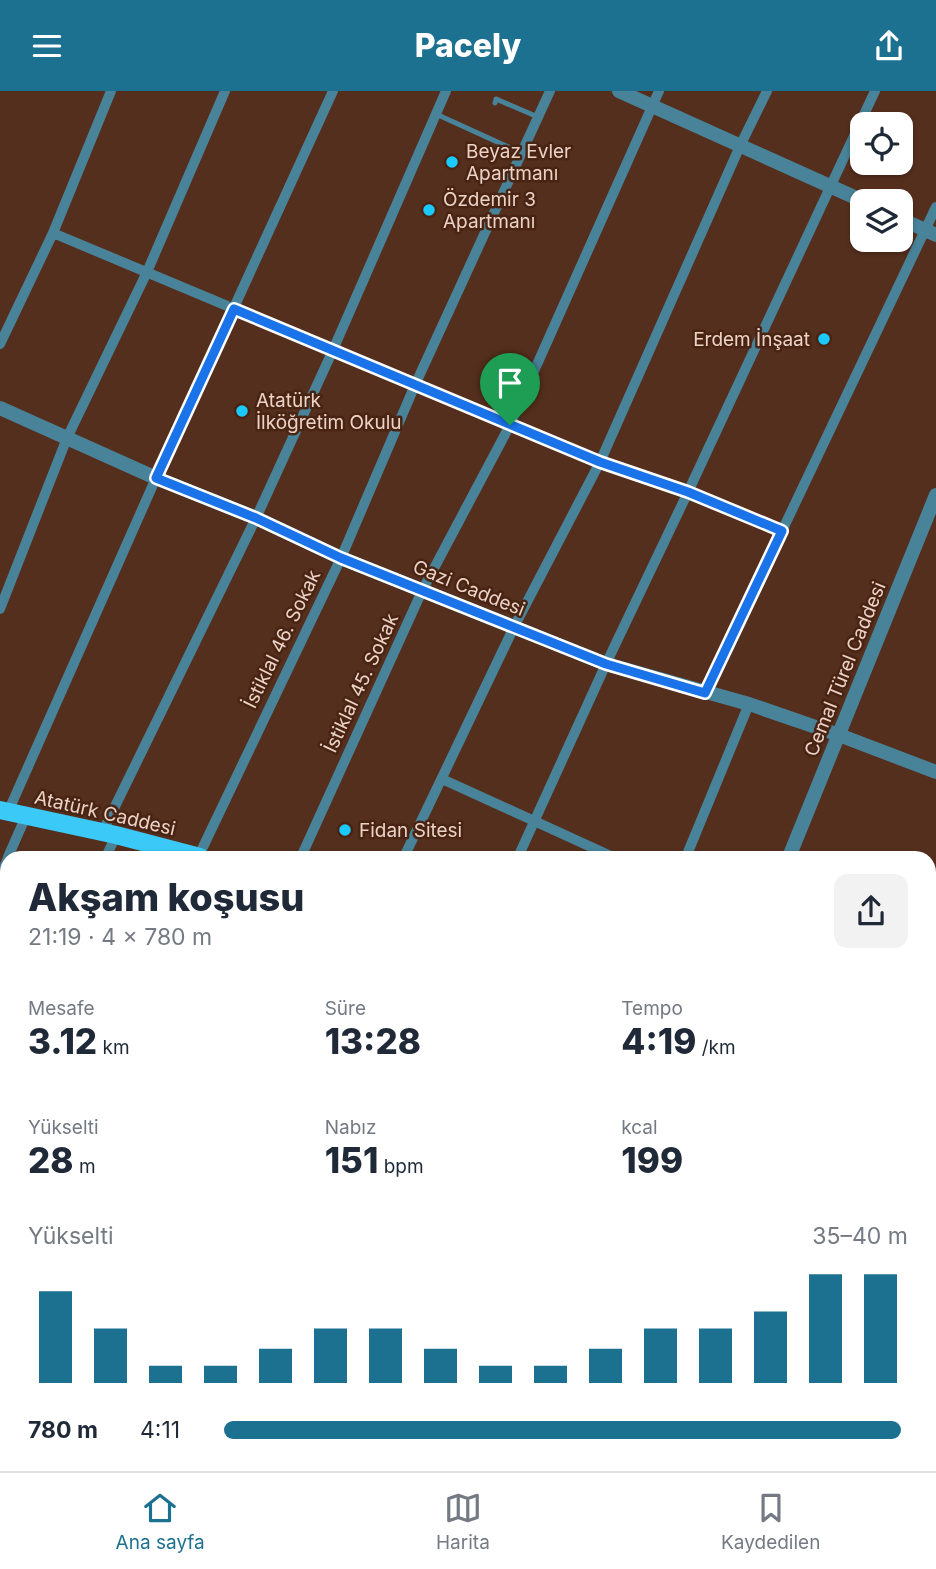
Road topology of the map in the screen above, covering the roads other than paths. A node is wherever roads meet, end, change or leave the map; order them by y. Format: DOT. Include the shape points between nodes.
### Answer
graph roads {
  1 [pos="111,91"];
  2 [pos="225,91"];
  3 [pos="333,91"];
  4 [pos="446,91"];
  5 [pos="550,91"];
  6 [pos="619,91"];
  7 [pos="659,91"];
  8 [pos="767,91"];
  9 [pos="875,91"];
  10 [pos="495,103"];
  11 [pos="652,106"];
  12 [pos="436,114"];
  13 [pos="538,117"];
  14 [pos="740,146"];
  15 [pos="516,151"];
  16 [pos="831,187"];
  17 [pos="850,195"];
  18 [pos="936,207"];
  19 [pos="913,224"];
  20 [pos="931,232"];
  21 [pos="53,233"];
  22 [pos="147,272"];
  23 [pos="234,309"];
  24 [pos="0,344"];
  25 [pos="333,350"];
  26 [pos="415,385"];
  27 [pos="0,408"];
  28 [pos="510,425"];
  29 [pos="67,438"];
  30 [pos="600,462"];
  31 [pos="156,478"];
  32 [pos="688,492"];
  33 [pos="936,495"];
  34 [pos="256,518"];
  35 [pos="782,531"];
  36 [pos="341,558"];
  37 [pos="422,591"];
  38 [pos="0,609"];
  39 [pos="514,627"];
  40 [pos="606,664"];
  41 [pos="705,693"];
  42 [pos="749,704"];
  43 [pos="839,735"];
  44 [pos="936,772"];
  45 [pos="442,779"];
  46 [pos="11,813"];
  47 [pos="535,821"];
  48 [pos="109,834"];
  49 [pos="9,851"];
  50 [pos="107,851"];
  51 [pos="176,851"];
  52 [pos="202,851"];
  53 [pos="304,851"];
  54 [pos="407,851"];
  55 [pos="521,851"];
  56 [pos="599,851"];
  57 [pos="688,851"];
  58 [pos="791,851"];
  1 -- 21 [label="street"];
  2 -- 22 [label="street"];
  3 -- 23 [label="street"];
  4 -- 12 [label="street"];
  5 -- 13 [label="street, İstiklal 46. Sokak"];
  6 -- 11 [label="street"];
  7 -- 11 [label="street, İstiklal 45. Sokak"];
  8 -- 14 [label="street"];
  9 -- 16 [label="street"];
  10 -- 13 [label="lane" via="496,99"];
  11 -- 14 [label="street"];
  11 -- 28 [label="street, İstiklal 45. Sokak"];
  12 -- 15 [label="lane"];
  12 -- 25 [label="street"];
  13 -- 26 [label="street, İstiklal 46. Sokak"];
  14 -- 16 [label="street"];
  14 -- 30 [label="street"];
  16 -- 17 [label="street"];
  16 -- 32 [label="street"];
  18 -- 20 [label="street"];
  19 -- 20 [label="street"];
  20 -- 35 [label="street"];
  21 -- 22 [label="street"];
  21 -- 24 [label="street"];
  22 -- 23 [label="street"];
  22 -- 29 [label="street"];
  23 -- 25 [label="street"];
  23 -- 31 [label="street"];
  25 -- 26 [label="street"];
  25 -- 34 [label="street"];
  26 -- 28 [label="street"];
  26 -- 36 [label="street, İstiklal 46. Sokak"];
  27 -- 29 [label="street, Gazi Caddesi"];
  28 -- 30 [label="street"];
  28 -- 37 [label="street, İstiklal 45. Sokak"];
  29 -- 31 [label="street, Gazi Caddesi"];
  29 -- 38 [label="street"];
  30 -- 32 [label="street"];
  30 -- 39 [label="street"];
  31 -- 34 [label="street, Gazi Caddesi"];
  31 -- 46 [label="street"];
  32 -- 35 [label="street"];
  32 -- 40 [label="street"];
  33 -- 43 [label="street, Cemal Türel Caddesi"];
  34 -- 36 [label="street, Gazi Caddesi"];
  34 -- 48 [label="street"];
  35 -- 41 [label="street"];
  36 -- 37 [label="street, Gazi Caddesi"];
  36 -- 52 [label="street, İstiklal 46. Sokak"];
  37 -- 39 [label="street, Gazi Caddesi"];
  37 -- 53 [label="street, İstiklal 45. Sokak"];
  39 -- 40 [label="street, Gazi Caddesi"];
  39 -- 45 [label="street"];
  40 -- 41 [label="street, Gazi Caddesi"];
  40 -- 47 [label="street"];
  41 -- 42 [label="street, Gazi Caddesi"];
  42 -- 43 [label="street, Gazi Caddesi"];
  42 -- 57 [label="street"];
  43 -- 44 [label="street, Gazi Caddesi"];
  43 -- 58 [label="street, Cemal Türel Caddesi"];
  45 -- 47 [label="street"];
  45 -- 54 [label="street"];
  46 -- 48 [label="main road, Atatürk Caddesi"];
  46 -- 49 [label="street"];
  47 -- 55 [label="street"];
  47 -- 56 [label="street"];
  48 -- 50 [label="street"];
  48 -- 51 [label="main road, Atatürk Caddesi"];
}
